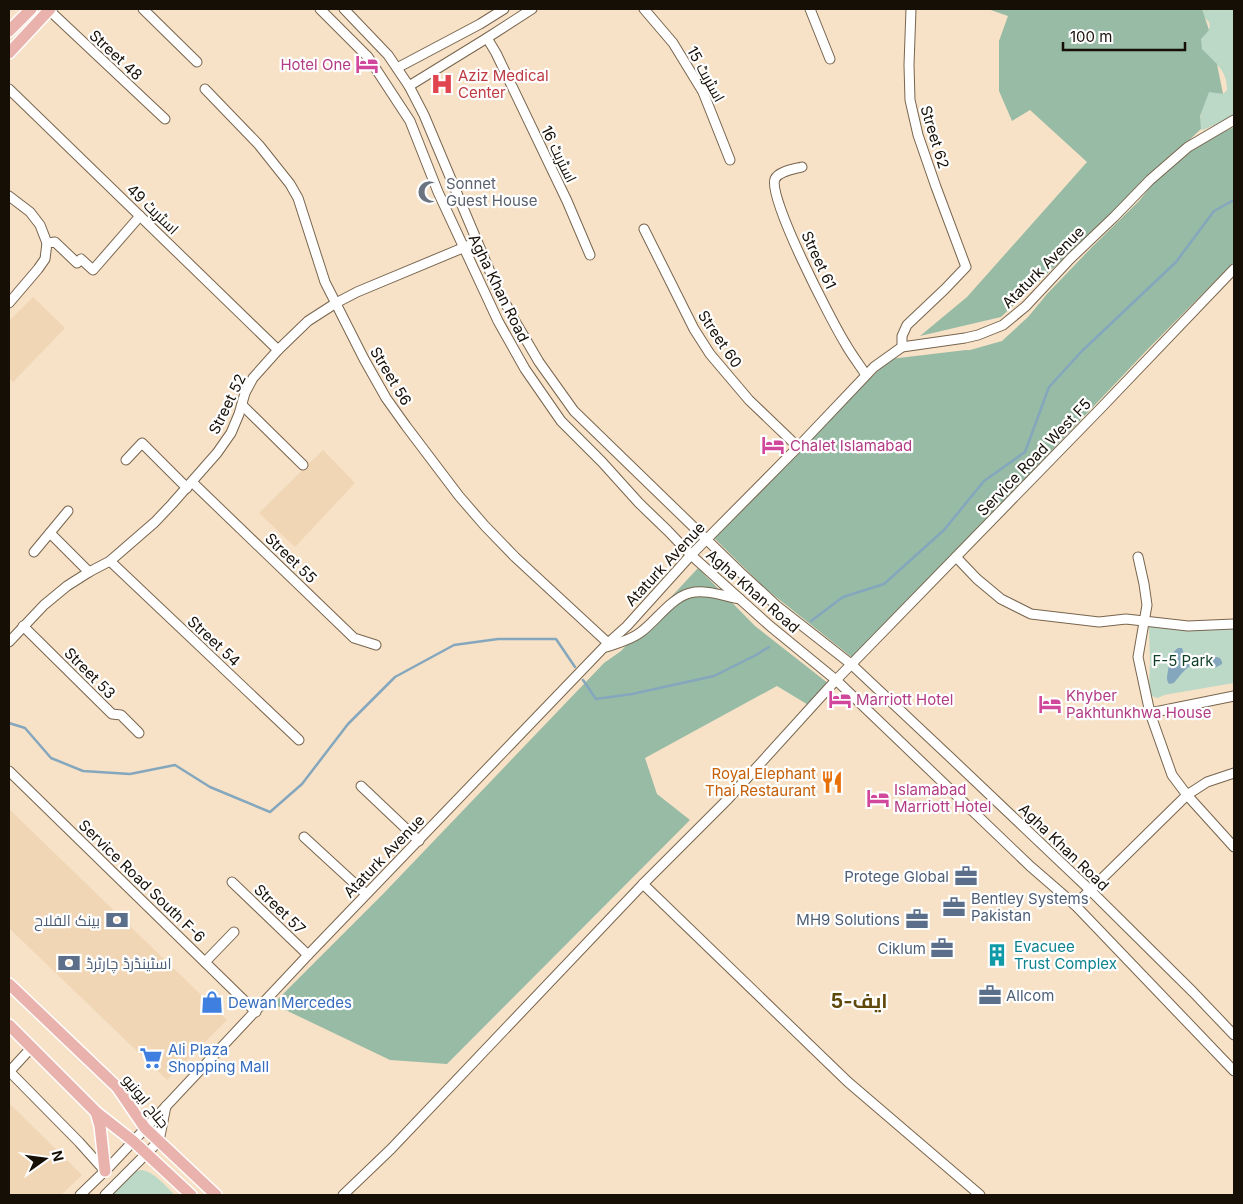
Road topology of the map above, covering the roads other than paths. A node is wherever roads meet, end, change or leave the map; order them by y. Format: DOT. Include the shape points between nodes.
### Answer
graph roads {
  1 [pos="31,9"];
  2 [pos="143,9"];
  3 [pos="320,9"];
  4 [pos="344,9"];
  5 [pos="504,9"];
  6 [pos="532,9"];
  7 [pos="644,9"];
  8 [pos="810,9"];
  9 [pos="911,9"];
  10 [pos="50,10"];
  11 [pos="9,31"];
  12 [pos="488,38"];
  13 [pos="381,46"];
  14 [pos="9,53"];
  15 [pos="368,57"];
  16 [pos="830,59"];
  17 [pos="197,62"];
  18 [pos="398,68"];
  19 [pos="409,86"];
  20 [pos="9,89"];
  21 [pos="205,89"];
  22 [pos="165,119"];
  23 [pos="1234,120"];
  24 [pos="730,160"];
  25 [pos="802,167"];
  26 [pos="9,196"];
  27 [pos="140,216"];
  28 [pos="644,229"];
  29 [pos="51,242"];
  30 [pos="478,242"];
  31 [pos="464,248"];
  32 [pos="590,255"];
  33 [pos="1234,269"];
  34 [pos="9,303"];
  35 [pos="336,303"];
  36 [pos="902,348"];
  37 [pos="278,350"];
  38 [pos="866,375"];
  39 [pos="242,405"];
  40 [pos="798,447"];
  41 [pos="126,460"];
  42 [pos="303,465"];
  43 [pos="189,485"];
  44 [pos="68,511"];
  45 [pos="50,533"];
  46 [pos="707,540"];
  47 [pos="34,552"];
  48 [pos="692,555"];
  49 [pos="956,557"];
  50 [pos="1138,557"];
  51 [pos="110,561"];
  52 [pos="89,572"];
  53 [pos="740,599"];
  54 [pos="1143,621"];
  55 [pos="1234,624"];
  56 [pos="23,626"];
  57 [pos="9,642"];
  58 [pos="376,645"];
  59 [pos="606,645"];
  60 [pos="852,664"];
  61 [pos="836,680"];
  62 [pos="1234,696"];
  63 [pos="1150,713"];
  64 [pos="139,733"];
  65 [pos="299,740"];
  66 [pos="9,772"];
  67 [pos="1234,773"];
  68 [pos="361,786"];
  69 [pos="1187,795"];
  70 [pos="304,837"];
  71 [pos="419,841"];
  72 [pos="1234,847"];
  73 [pos="232,882"];
  74 [pos="643,884"];
  75 [pos="1090,890"];
  76 [pos="366,894"];
  77 [pos="1075,905"];
  78 [pos="234,932"];
  79 [pos="308,955"];
  80 [pos="205,962"];
  81 [pos="9,984"];
  82 [pos="256,1012"];
  83 [pos="9,1025"];
  84 [pos="1234,1035"];
  85 [pos="32,1047"];
  86 [pos="9,1071"];
  87 [pos="1234,1071"];
  88 [pos="166,1106"];
  89 [pos="96,1112"];
  90 [pos="145,1128"];
  91 [pos="134,1140"];
  92 [pos="158,1141"];
  93 [pos="146,1153"];
  94 [pos="105,1171"];
  95 [pos="80,1195"];
  96 [pos="105,1195"];
  97 [pos="191,1195"];
  98 [pos="216,1195"];
  99 [pos="343,1195"];
  100 [pos="980,1195"];
  1 -- 11 [label="main road"];
  2 -- 17 [label="street"];
  3 -- 15 [label="street, Agha Khan Road"];
  4 -- 13 [label="street, Agha Khan Road"];
  5 -- 18 [label="street"];
  6 -- 12 [label="street"];
  7 -- 24 [label="street, اسٹریٹ 15" via="673,43 703,92"];
  8 -- 16 [label="street"];
  9 -- 36 [label="street, Street 62" via="910,100 918,134 966,267 906,325"];
  10 -- 14 [label="main road"];
  10 -- 22 [label="street, Street 48"];
  12 -- 19 [label="street"];
  12 -- 32 [label="street, اسٹریٹ 16"];
  13 -- 15 [label="street"];
  13 -- 18 [label="street, Agha Khan Road"];
  15 -- 31 [label="street, Agha Khan Road" via="410,121"];
  18 -- 19 [label="street, Agha Khan Road"];
  19 -- 30 [label="street, Agha Khan Road"];
  20 -- 27 [label="street, اسٹریٹ 49"];
  21 -- 35 [label="street, Street 56" via="259,145 290,184"];
  23 -- 36 [label="street, Ataturk Avenue" via="1188,147 1150,180 1026,306 1003,325 965,338"];
  25 -- 38 [label="street, Street 61" via="775,178 776,195 826,307"];
  26 -- 29 [label="street" via="30,212"];
  27 -- 29 [label="street" via="92,270 81,260 77,264"];
  27 -- 37 [label="street, اسٹریٹ 49"];
  28 -- 40 [label="street, Street 60" via="710,354 749,400"];
  29 -- 34 [label="street" via="38,270"];
  30 -- 31 [label="street, Street 52"];
  30 -- 46 [label="street, Agha Khan Road" via="514,321 574,411"];
  31 -- 35 [label="street, Street 52"];
  31 -- 48 [label="street, Agha Khan Road" via="520,361 561,421"];
  33 -- 49 [label="street, Service Road West F5"];
  35 -- 37 [label="street, Street 52" via="308,321"];
  35 -- 59 [label="street, Street 56" via="386,398 459,496 515,557"];
  36 -- 38 [label="street, Ataturk Avenue"];
  37 -- 39 [label="street, Street 52" via="253,378"];
  38 -- 40 [label="street, Ataturk Avenue"];
  39 -- 42 [label="street"];
  39 -- 43 [label="street, Street 52" via="231,433"];
  40 -- 46 [label="street, Ataturk Avenue"];
  41 -- 43 [label="street, Street 55" via="142,443"];
  43 -- 51 [label="street, Street 52" via="156,522"];
  43 -- 58 [label="street, Street 55" via="354,638"];
  44 -- 45 [label="street"];
  45 -- 47 [label="street"];
  45 -- 52 [label="street"];
  46 -- 48 [label="street, Ataturk Avenue"];
  46 -- 60 [label="street, Agha Khan Road" via="777,606"];
  48 -- 53 [label="street, Agha Khan Road"];
  48 -- 59 [label="street, Ataturk Avenue"];
  49 -- 54 [label="street" via="1001,599 1031,614 1099,622"];
  49 -- 60 [label="street, Service Road West F5"];
  50 -- 54 [label="street" via="1147,605"];
  51 -- 52 [label="street, Street 52"];
  51 -- 65 [label="street, Street 54"];
  52 -- 56 [label="street, Street 52" via="67,586"];
  53 -- 59 [label="street" via="690,593 663,610 642,632"];
  53 -- 61 [label="street, Agha Khan Road"];
  54 -- 55 [label="street" via="1188,626"];
  54 -- 63 [label="street" via="1138,657"];
  56 -- 57 [label="street, Street 52"];
  56 -- 64 [label="street, Street 53" via="112,714 121,715"];
  59 -- 71 [label="street, Ataturk Avenue"];
  60 -- 61 [label="street, Service Road West F5"];
  60 -- 75 [label="street, Agha Khan Road"];
  61 -- 74 [label="street, Service Road West F5" via="728,799"];
  61 -- 77 [label="street, Agha Khan Road"];
  62 -- 63 [label="street"];
  63 -- 69 [label="street" via="1172,775"];
  66 -- 80 [label="street, Service Road South F-6"];
  67 -- 69 [label="street" via="1207,782"];
  68 -- 71 [label="street"];
  69 -- 72 [label="street"];
  69 -- 75 [label="street"];
  70 -- 76 [label="street"];
  71 -- 76 [label="street, Ataturk Avenue"];
  73 -- 79 [label="street, Street 57"];
  74 -- 99 [label="street, Service Road West F5" via="391,1149"];
  74 -- 100 [label="street" via="848,1082"];
  75 -- 77 [label="street"];
  75 -- 84 [label="street, Agha Khan Road"];
  76 -- 79 [label="street, Ataturk Avenue"];
  77 -- 87 [label="street, Agha Khan Road"];
  78 -- 80 [label="street"];
  79 -- 82 [label="street, Ataturk Avenue"];
  80 -- 82 [label="street, Service Road South F-6"];
  81 -- 90 [label="main road, جناح ایونیو" via="117,1087"];
  82 -- 88 [label="street, Ataturk Avenue"];
  83 -- 85 [label="main road"];
  85 -- 86 [label="street"];
  85 -- 89 [label="main road"];
  86 -- 94 [label="street"];
  88 -- 90 [label="street, Ataturk Avenue"];
  88 -- 92 [label="street"];
  89 -- 91 [label="main road"];
  89 -- 94 [label="main road"];
  90 -- 91 [label="street, Ataturk Avenue"];
  90 -- 92 [label="main road, جناح ایونیو"];
  91 -- 93 [label="main road"];
  91 -- 94 [label="street, Ataturk Avenue"];
  92 -- 93 [label="street"];
  92 -- 98 [label="main road, جناح ایونیو"];
  93 -- 96 [label="street"];
  93 -- 97 [label="main road"];
  94 -- 95 [label="street, Ataturk Avenue"];
}
